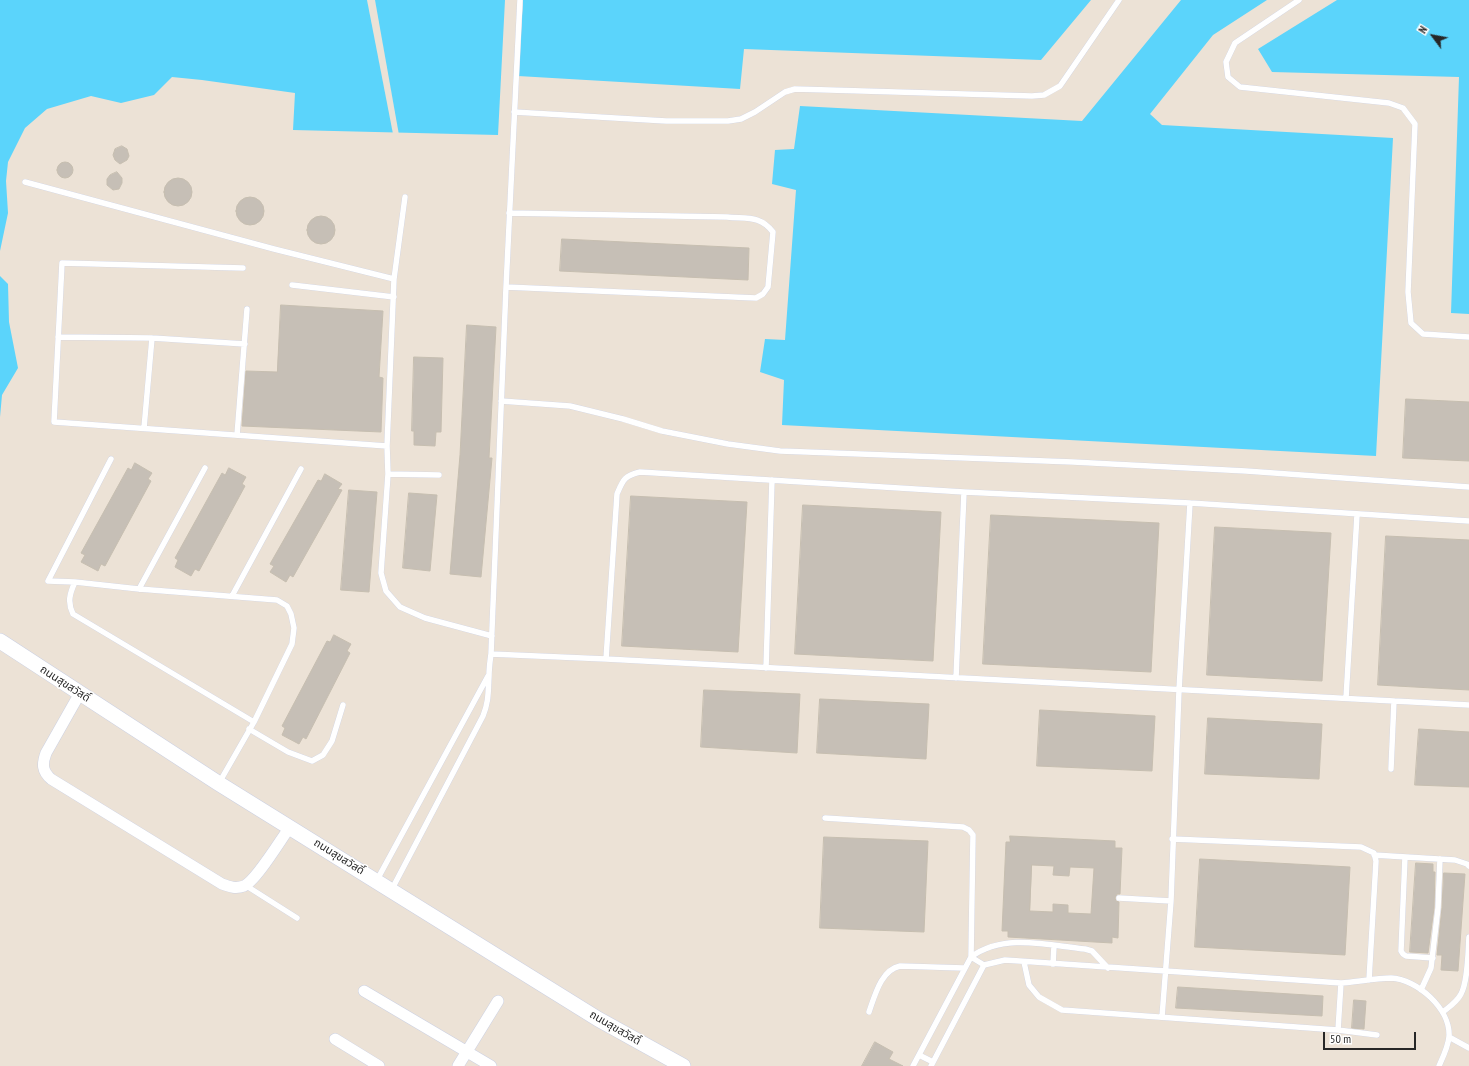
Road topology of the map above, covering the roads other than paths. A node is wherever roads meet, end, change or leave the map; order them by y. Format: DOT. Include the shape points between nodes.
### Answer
graph roads {
  1 [pos="520,0"];
  2 [pos="1119,0"];
  3 [pos="1299,0"];
  4 [pos="514,112"];
  5 [pos="25,182"];
  6 [pos="405,197"];
  7 [pos="509,213"];
  8 [pos="243,268"];
  9 [pos="394,279"];
  10 [pos="292,285"];
  11 [pos="506,287"];
  12 [pos="394,297"];
  13 [pos="247,309"];
  14 [pos="58,337"];
  15 [pos="1469,337"];
  16 [pos="152,338"];
  17 [pos="245,344"];
  18 [pos="501,401"];
  19 [pos="144,428"];
  20 [pos="237,435"];
  21 [pos="387,446"];
  22 [pos="111,459"];
  23 [pos="205,468"];
  24 [pos="301,469"];
  25 [pos="388,474"];
  26 [pos="439,475"];
  27 [pos="772,480"];
  28 [pos="1469,487"];
  29 [pos="964,492"];
  30 [pos="1190,503"];
  31 [pos="1357,515"];
  32 [pos="1469,521"];
  33 [pos="75,582"];
  34 [pos="139,589"];
  35 [pos="232,596"];
  36 [pos="492,636"];
  37 [pos="0,640"];
  38 [pos="491,654"];
  39 [pos="606,659"];
  40 [pos="766,668"];
  41 [pos="489,676"];
  42 [pos="956,678"];
  43 [pos="1180,690"];
  44 [pos="80,693"];
  45 [pos="1346,698"];
  46 [pos="1394,701"];
  47 [pos="343,705"];
  48 [pos="1469,705"];
  49 [pos="254,722"];
  50 [pos="249,729"];
  51 [pos="1391,769"];
  52 [pos="218,783"];
  53 [pos="825,818"];
  54 [pos="290,827"];
  55 [pos="1172,839"];
  56 [pos="1374,856"];
  57 [pos="1405,857"];
  58 [pos="1440,859"];
  59 [pos="1469,866"];
  60 [pos="377,880"];
  61 [pos="245,886"];
  62 [pos="391,889"];
  63 [pos="1119,898"];
  64 [pos="1171,901"];
  65 [pos="297,918"];
  66 [pos="1469,937"];
  67 [pos="1054,946"];
  68 [pos="971,957"];
  69 [pos="1433,958"];
  70 [pos="1024,962"];
  71 [pos="1053,964"];
  72 [pos="984,965"];
  73 [pos="964,968"];
  74 [pos="1108,968"];
  75 [pos="1165,972"];
  76 [pos="1369,980"];
  77 [pos="1341,983"];
  78 [pos="1421,990"];
  79 [pos="364,991"];
  80 [pos="498,1001"];
  81 [pos="869,1012"];
  82 [pos="1443,1012"];
  83 [pos="1162,1017"];
  84 [pos="1338,1030"];
  85 [pos="1377,1035"];
  86 [pos="1449,1037"];
  87 [pos="335,1038"];
  88 [pos="1469,1048"];
  89 [pos="467,1052"];
  90 [pos="919,1055"];
  91 [pos="932,1064"];
  92 [pos="379,1066"];
  93 [pos="458,1066"];
  94 [pos="492,1066"];
  95 [pos="683,1066"];
  96 [pos="912,1066"];
  97 [pos="1439,1066"];
  1 -- 4 [label="lane"];
  2 -- 4 [label="lane" via="1060,86 1044,95 795,89 785,92 756,112 741,119 728,121 666,121"];
  3 -- 15 [label="lane" via="1235,43 1226,62 1228,77 1240,87 1389,103 1403,108 1415,124 1408,292 1411,323 1423,334"];
  4 -- 7 [label="lane"];
  5 -- 9 [label="lane" via="274,250"];
  6 -- 9 [label="lane"];
  7 -- 11 [label="lane"];
  7 -- 11 [label="lane" via="727,217 759,220 774,232 768,287 756,298"];
  8 -- 14 [label="lane" via="62,263"];
  9 -- 12 [label="lane"];
  10 -- 12 [label="lane"];
  11 -- 18 [label="lane"];
  12 -- 21 [label="lane"];
  13 -- 17 [label="lane"];
  14 -- 16 [label="lane"];
  14 -- 19 [label="lane" via="54,422"];
  16 -- 17 [label="lane"];
  16 -- 19 [label="lane"];
  17 -- 20 [label="lane"];
  18 -- 28 [label="lane" via="570,406 662,431 780,451 1238,471"];
  18 -- 36 [label="lane"];
  19 -- 20 [label="lane"];
  20 -- 21 [label="lane"];
  21 -- 25 [label="lane"];
  22 -- 33 [label="lane" via="48,581"];
  23 -- 34 [label="lane"];
  24 -- 35 [label="lane"];
  25 -- 26 [label="lane"];
  25 -- 36 [label="lane" via="381,573 386,591 400,607 425,618"];
  27 -- 29 [label="lane"];
  27 -- 39 [label="lane" via="640,472 629,475 623,481 617,494"];
  27 -- 40 [label="lane"];
  29 -- 30 [label="lane"];
  29 -- 42 [label="lane"];
  30 -- 31 [label="lane"];
  30 -- 43 [label="lane"];
  31 -- 32 [label="lane"];
  31 -- 45 [label="lane"];
  33 -- 34 [label="lane"];
  33 -- 49 [label="lane" via="70,594 70,607 74,614"];
  34 -- 35 [label="lane"];
  35 -- 49 [label="lane" via="277,600 287,606 294,628 292,644"];
  36 -- 38 [label="lane"];
  37 -- 44 [label="main road, ถนนสุขสวัสดิ์"];
  38 -- 39 [label="lane"];
  38 -- 41 [label="lane"];
  39 -- 40 [label="lane"];
  40 -- 42 [label="lane"];
  41 -- 60 [label="lane"];
  41 -- 62 [label="lane" via="488,705 483,716"];
  42 -- 43 [label="lane"];
  43 -- 45 [label="lane"];
  43 -- 55 [label="lane"];
  44 -- 52 [label="main road, ถนนสุขสวัสดิ์"];
  44 -- 61 [label="street" via="46,753 43,769 46,775 222,884 232,887"];
  45 -- 46 [label="lane"];
  46 -- 48 [label="lane"];
  46 -- 51 [label="lane"];
  47 -- 50 [label="lane" via="332,740 322,755 312,762 288,752"];
  49 -- 50 [label="lane"];
  50 -- 52 [label="lane"];
  52 -- 54 [label="main road, ถนนสุขสวัสดิ์"];
  53 -- 68 [label="lane" via="963,827 969,830 973,835"];
  54 -- 60 [label="main road, ถนนสุขสวัสดิ์"];
  54 -- 61 [label="street" via="251,882"];
  55 -- 56 [label="lane" via="1361,847 1374,853"];
  55 -- 64 [label="lane"];
  56 -- 57 [label="lane"];
  56 -- 76 [label="lane" via="1376,861"];
  57 -- 58 [label="lane"];
  57 -- 69 [label="lane" via="1401,951 1406,956"];
  58 -- 59 [label="lane" via="1462,861"];
  58 -- 69 [label="lane"];
  60 -- 62 [label="main road, ถนนสุขสวัสดิ์"];
  61 -- 65 [label="lane"];
  62 -- 95 [label="main road, ถนนสุขสวัสดิ์" via="598,1019"];
  63 -- 64 [label="lane"];
  64 -- 75 [label="lane"];
  66 -- 82 [label="lane" via="1464,986 1456,1001"];
  67 -- 68 [label="lane" via="1019,942 991,946"];
  67 -- 71 [label="lane"];
  67 -- 74 [label="lane" via="1085,948 1092,951"];
  68 -- 72 [label="lane"];
  68 -- 73 [label="lane"];
  69 -- 78 [label="lane"];
  70 -- 71 [label="lane"];
  70 -- 72 [label="lane" via="1005,960"];
  70 -- 83 [label="lane" via="1029,984 1039,997 1062,1010"];
  71 -- 74 [label="lane"];
  72 -- 91 [label="lane"];
  73 -- 81 [label="lane" via="893,967 880,983"];
  73 -- 90 [label="lane"];
  74 -- 75 [label="lane"];
  75 -- 77 [label="lane"];
  75 -- 83 [label="lane"];
  76 -- 77 [label="lane"];
  76 -- 78 [label="lane" via="1392,978 1410,983"];
  77 -- 84 [label="lane"];
  78 -- 82 [label="lane"];
  79 -- 89 [label="street"];
  80 -- 89 [label="street"];
  82 -- 86 [label="lane"];
  83 -- 84 [label="lane"];
  84 -- 85 [label="lane"];
  86 -- 88 [label="lane"];
  86 -- 97 [label="lane"];
  87 -- 92 [label="street"];
  89 -- 93 [label="street"];
  89 -- 94 [label="street"];
  90 -- 91 [label="lane"];
  90 -- 96 [label="lane"];
}
